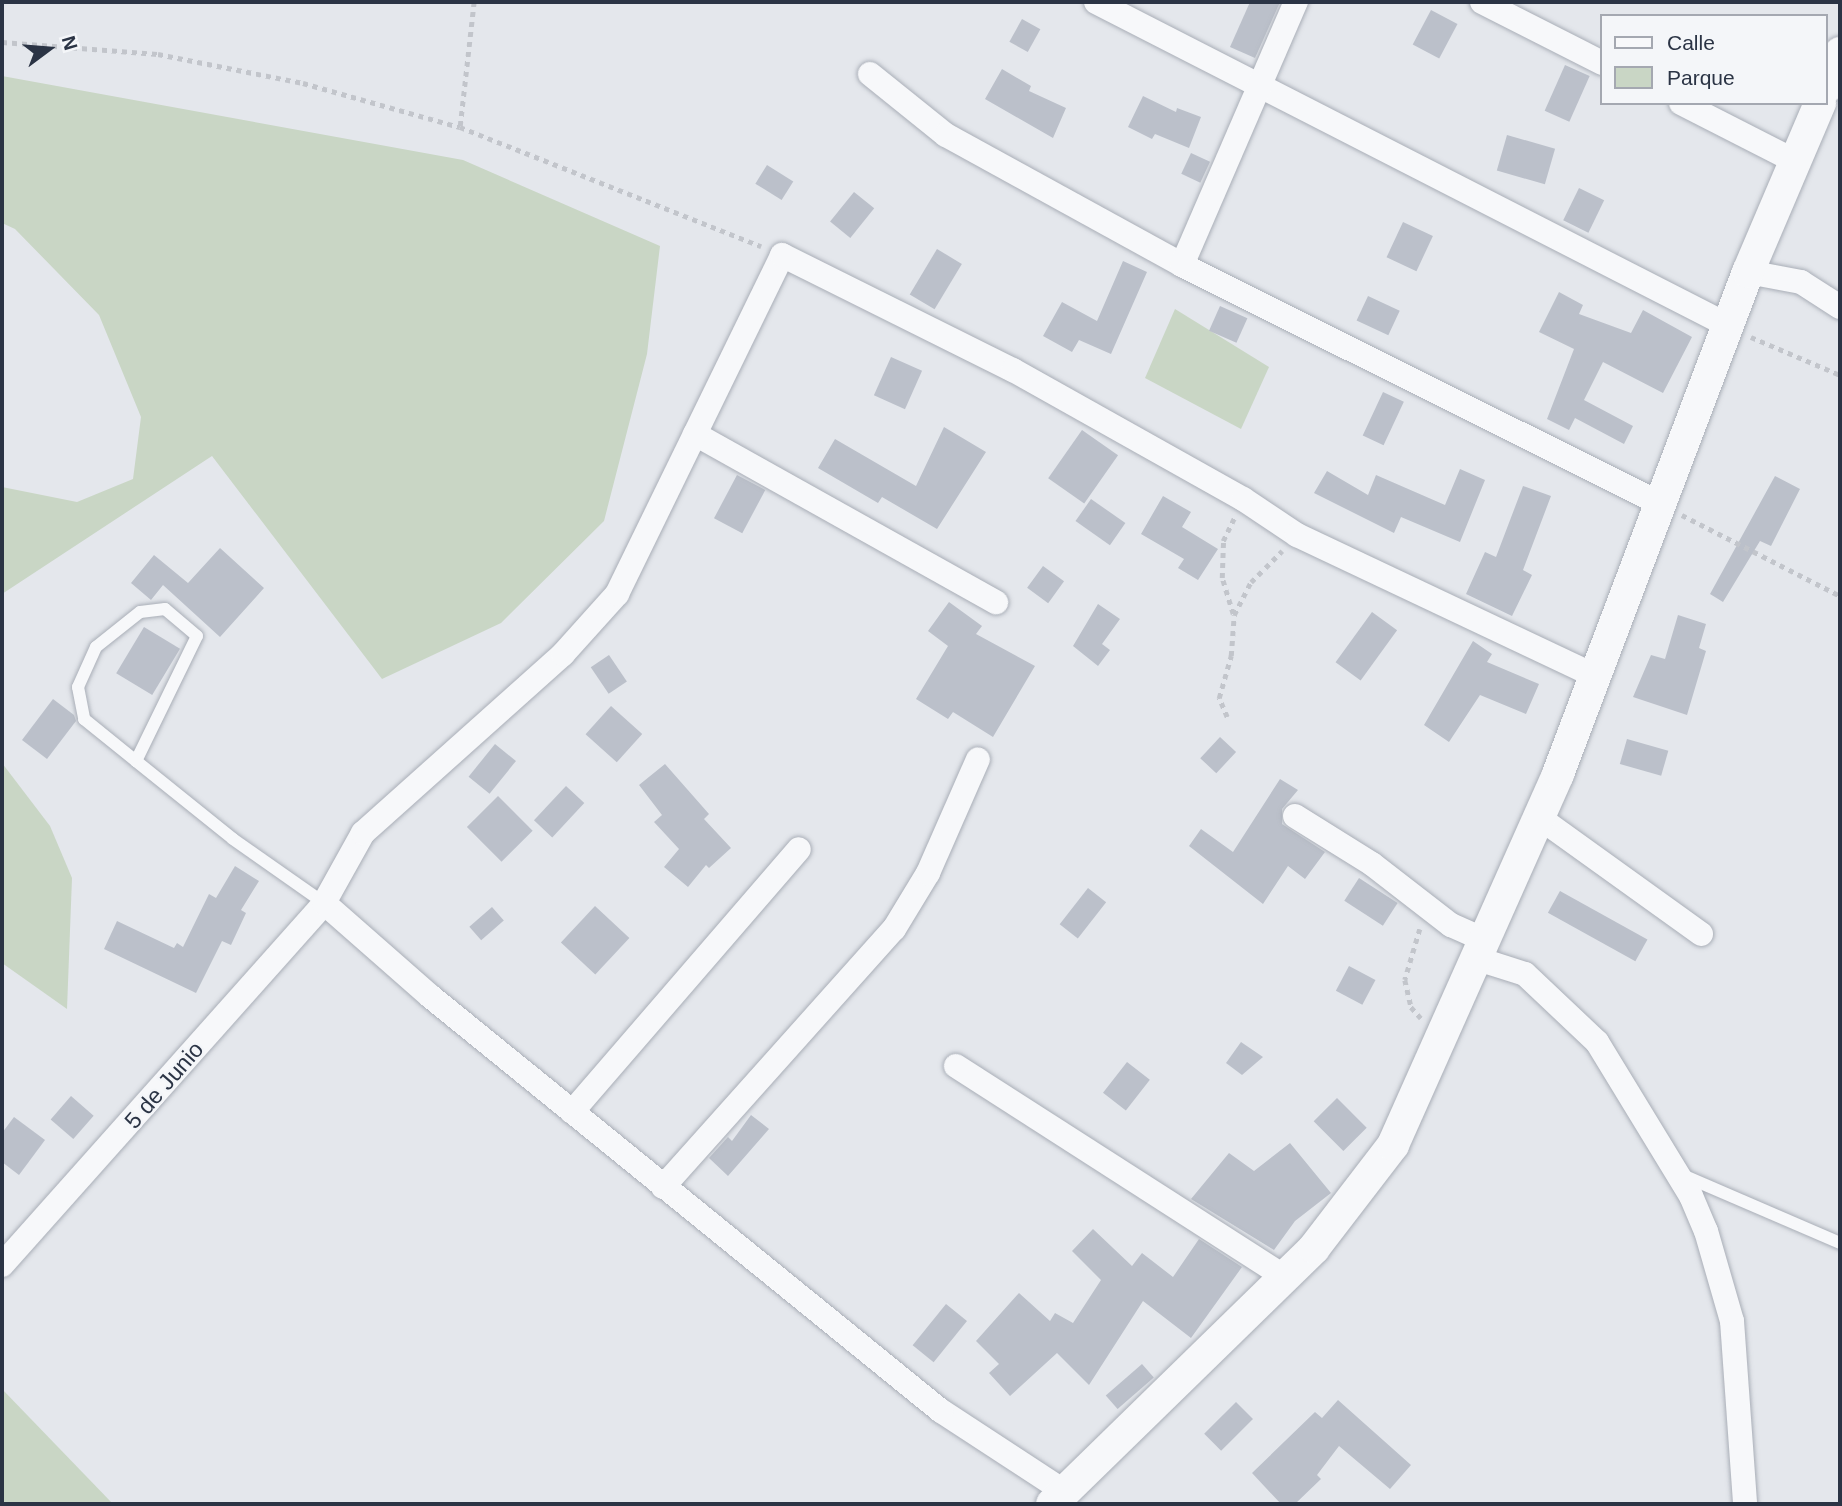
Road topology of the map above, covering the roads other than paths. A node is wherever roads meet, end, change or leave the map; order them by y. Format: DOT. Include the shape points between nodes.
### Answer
graph roads {
  1 [pos="1096,2"];
  2 [pos="1296,2"];
  3 [pos="1482,2"];
  4 [pos="1840,53"];
  5 [pos="1601,62"];
  6 [pos="870,74"];
  7 [pos="1828,83"];
  8 [pos="1262,84"];
  9 [pos="1685,105"];
  10 [pos="1819,105"];
  11 [pos="1797,162"];
  12 [pos="1182,265"];
  13 [pos="1748,272"];
  14 [pos="1840,306"];
  15 [pos="1731,327"];
  16 [pos="695,434"];
  17 [pos="1661,504"];
  18 [pos="996,602"];
  19 [pos="1595,677"];
  20 [pos="978,759"];
  21 [pos="136,761"];
  22 [pos="1537,816"];
  23 [pos="1295,817"];
  24 [pos="799,849"];
  25 [pos="324,903"];
  26 [pos="1701,934"];
  27 [pos="1482,949"];
  28 [pos="956,1066"];
  29 [pos="572,1112"];
  30 [pos="1677,1173"];
  31 [pos="663,1187"];
  32 [pos="1840,1242"];
  33 [pos="2,1265"];
  34 [pos="1285,1277"];
  35 [pos="1059,1498"];
  36 [pos="1745,1504"];
  1 -- 8 [label="street"];
  2 -- 8 [label="street"];
  3 -- 5 [label="street"];
  4 -- 7 [label="street"];
  6 -- 12 [label="street" via="946,135"];
  8 -- 12 [label="street"];
  8 -- 15 [label="street"];
  9 -- 11 [label="street"];
  10 -- 11 [label="street"];
  11 -- 13 [label="street"];
  12 -- 17 [label="street"];
  13 -- 14 [label="street" via="1801,282"];
  13 -- 15 [label="street"];
  15 -- 17 [label="street"];
  16 -- 18 [label="street"];
  16 -- 19 [label="street, 5 de Junio" via="782,255 1013,370 1243,499 1297,535"];
  16 -- 25 [label="street, 5 de Junio" via="617,594 563,654 363,833"];
  17 -- 19 [label="street"];
  19 -- 22 [label="street"];
  20 -- 31 [label="street" via="928,873 894,929"];
  21 -- 21 [label="lane" via="84,719 78,687 96,647 140,612 165,609 197,636"];
  21 -- 25 [label="lane" via="233,839"];
  22 -- 26 [label="street"];
  22 -- 27 [label="street"];
  23 -- 27 [label="street" via="1421,900"];
  24 -- 29 [label="street"];
  25 -- 29 [label="street"];
  25 -- 33 [label="street, 5 de Junio"];
  27 -- 30 [label="street" via="1525,974 1597,1042"];
  27 -- 34 [label="street" via="1393,1145 1314,1248"];
  28 -- 34 [label="street"];
  29 -- 31 [label="street"];
  30 -- 32 [label="lane"];
  30 -- 36 [label="street" via="1706,1231 1732,1321"];
  31 -- 35 [label="street" via="941,1411"];
  34 -- 35 [label="street"];
}
